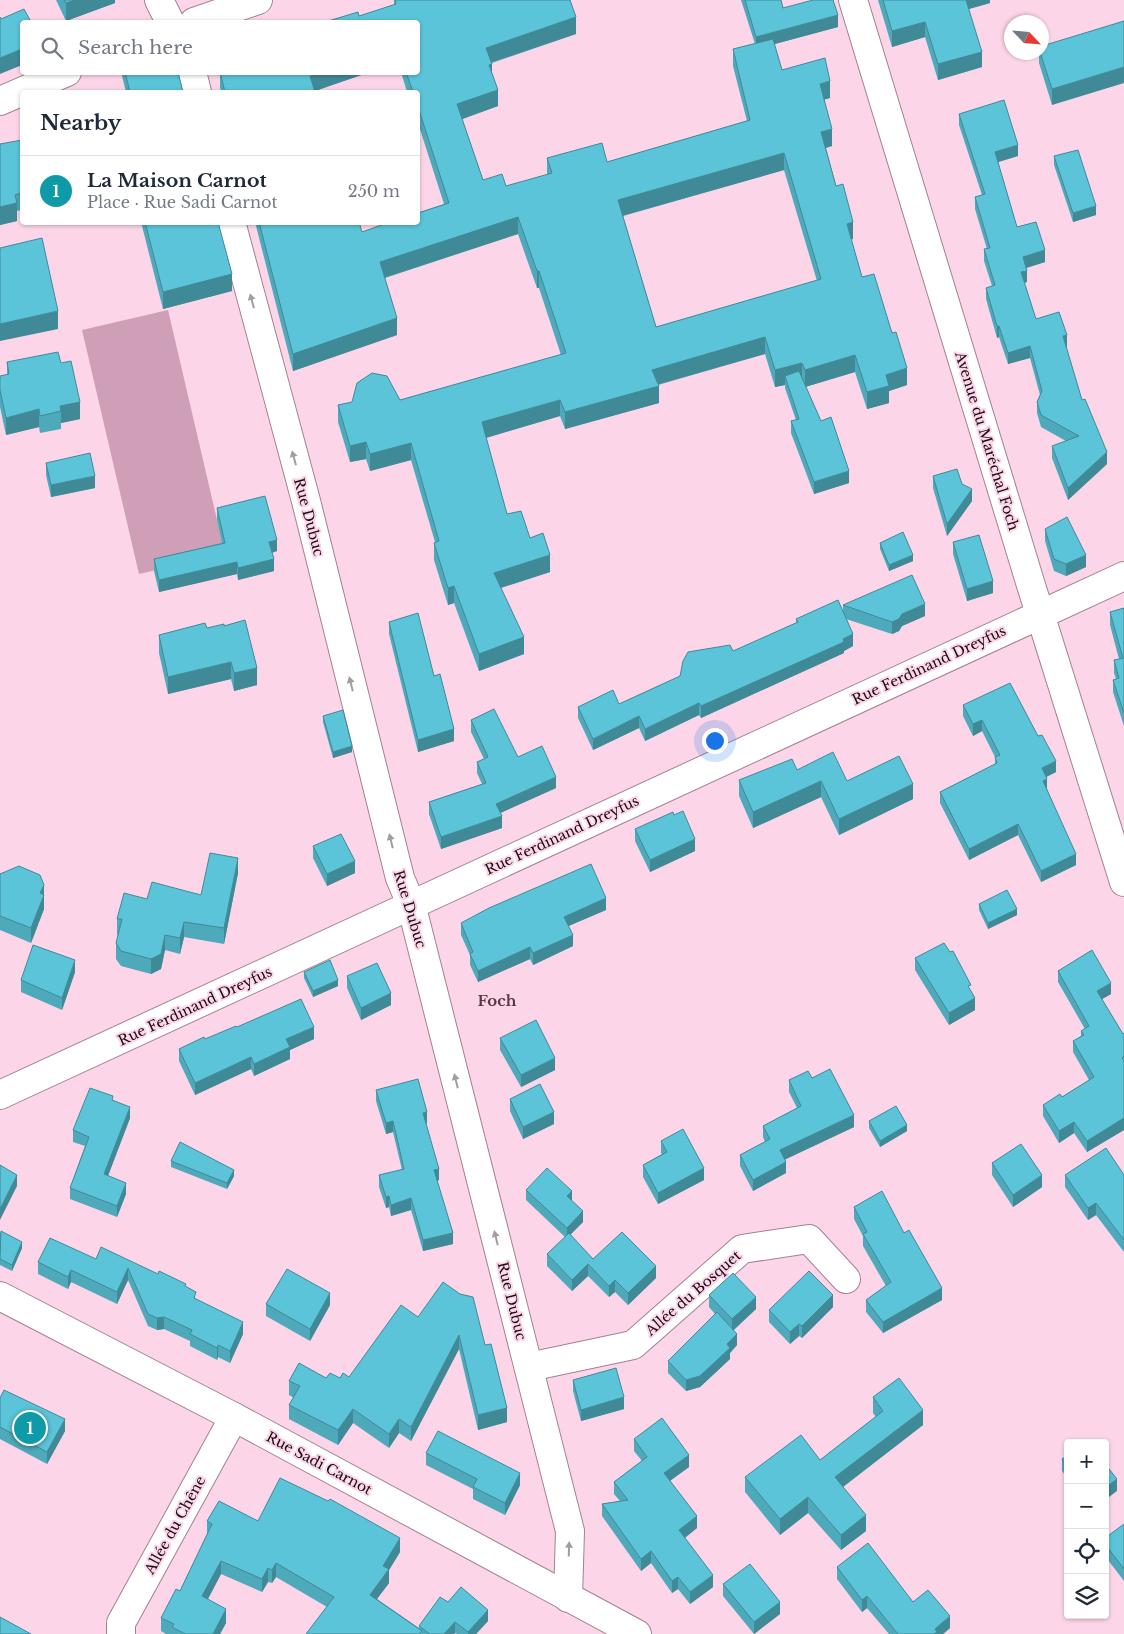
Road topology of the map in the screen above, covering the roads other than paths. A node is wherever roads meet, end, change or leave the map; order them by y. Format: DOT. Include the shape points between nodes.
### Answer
graph roads {
  1 [pos="159,0"];
  2 [pos="258,0"];
  3 [pos="853,0"];
  4 [pos="169,20"];
  5 [pos="200,20"];
  6 [pos="60,75"];
  7 [pos="193,75"];
  8 [pos="25,90"];
  9 [pos="196,90"];
  10 [pos="20,92"];
  11 [pos="0,101"];
  12 [pos="232,225"];
  13 [pos="1124,576"];
  14 [pos="1040,615"];
  15 [pos="1124,882"];
  16 [pos="411,904"];
  17 [pos="0,1095"];
  18 [pos="846,1278"];
  19 [pos="0,1296"];
  20 [pos="529,1367"];
  21 [pos="234,1417"];
  22 [pos="568,1598"];
  23 [pos="121,1634"];
  24 [pos="637,1634"];
  1 -- 4 [label="street"];
  2 -- 5 [label="street"];
  3 -- 14 [label="street, Avenue du Maréchal Foch"];
  6 -- 8 [label="street"];
  7 -- 9 [label="street"];
  10 -- 11 [label="street"];
  16 -- 12 [label="street, Rue Dubuc, one-way" via="400,878 308,510"];
  13 -- 14 [label="street, Rue Ferdinand Dreyfus"];
  14 -- 15 [label="street, Avenue du Maréchal Foch"];
  14 -- 16 [label="street, Rue Ferdinand Dreyfus"];
  16 -- 17 [label="street, Rue Ferdinand Dreyfus" via="385,919"];
  20 -- 16 [label="street, Rue Dubuc, one-way"];
  18 -- 20 [label="street, Allée du Bosquet" via="809,1239 742,1249 633,1345"];
  19 -- 21 [label="street, Rue Sadi Carnot"];
  22 -- 20 [label="street, Rue Dubuc, one-way" via="570,1531"];
  21 -- 22 [label="street, Rue Sadi Carnot"];
  21 -- 23 [label="street, Allée du Chêne" via="121,1623"];
  22 -- 24 [label="street, Rue Sadi Carnot"];
}
